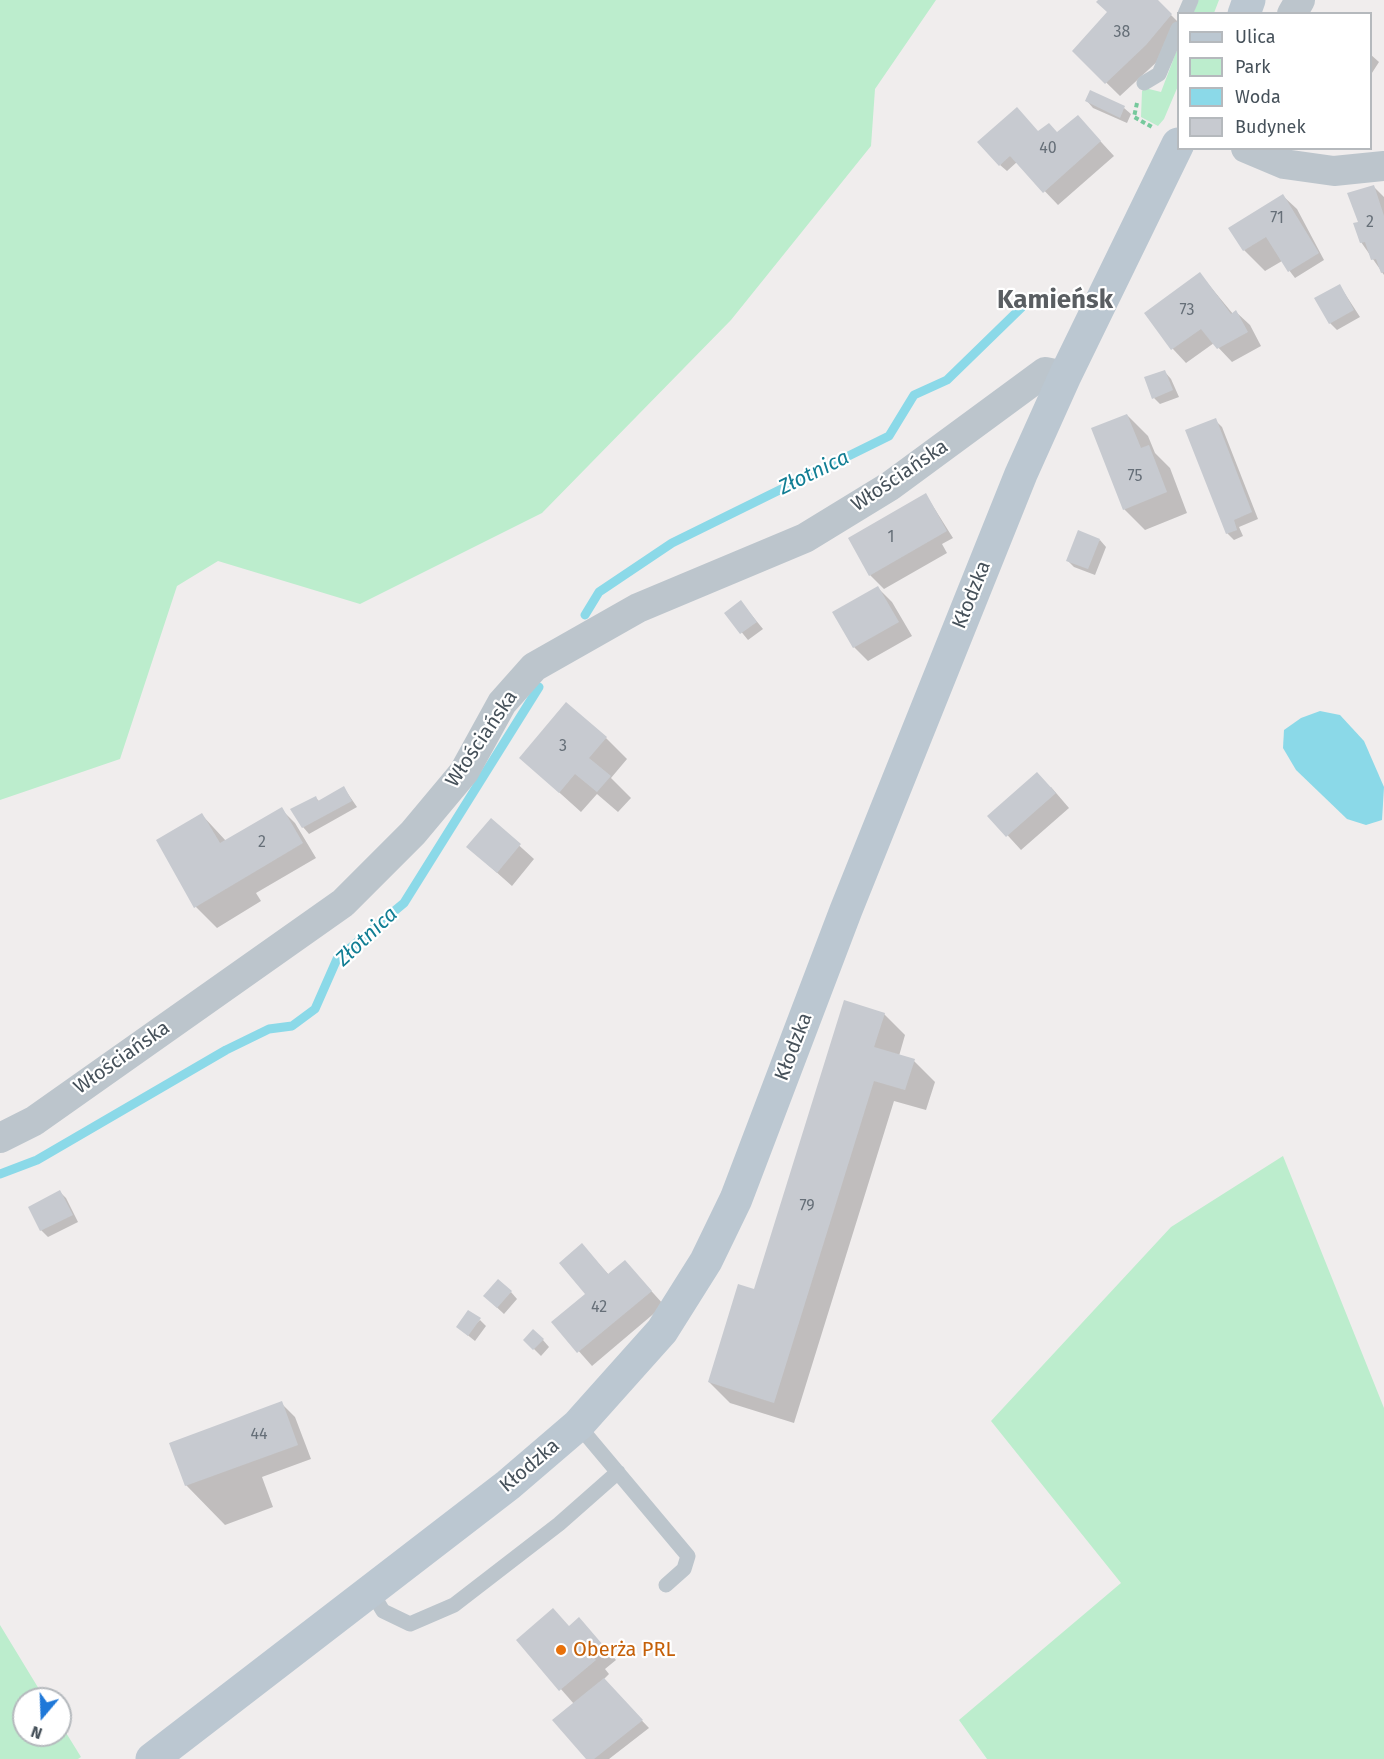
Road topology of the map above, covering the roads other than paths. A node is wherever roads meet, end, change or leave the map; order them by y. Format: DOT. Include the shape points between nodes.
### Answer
graph roads {
  1 [pos="1177,34"];
  2 [pos="1144,83"];
  3 [pos="1170,138"];
  4 [pos="1251,150"];
  5 [pos="1384,166"];
  6 [pos="1065,376"];
  7 [pos="0,1138"];
  8 [pos="578,1425"];
  9 [pos="618,1472"];
  10 [pos="666,1585"];
  11 [pos="372,1591"];
  12 [pos="152,1759"];
  1 -- 2 [label="lane" via="1159,74"];
  3 -- 6 [label="main road, Kłodzka"];
  4 -- 5 [label="street" via="1284,164 1334,171"];
  6 -- 7 [label="street, Włościańska" via="1045,372 890,486 805,538 638,608 534,667 502,703 464,772 412,833 343,903 34,1121"];
  6 -- 8 [label="main road, Kłodzka" via="1021,474 855,889 736,1199 706,1262 662,1331"];
  8 -- 9 [label="lane"];
  8 -- 11 [label="main road, Kłodzka"];
  9 -- 10 [label="lane" via="688,1556 684,1569"];
  9 -- 11 [label="lane" via="559,1524 454,1605 410,1624 383,1611"];
  11 -- 12 [label="main road, Kłodzka"];
}
